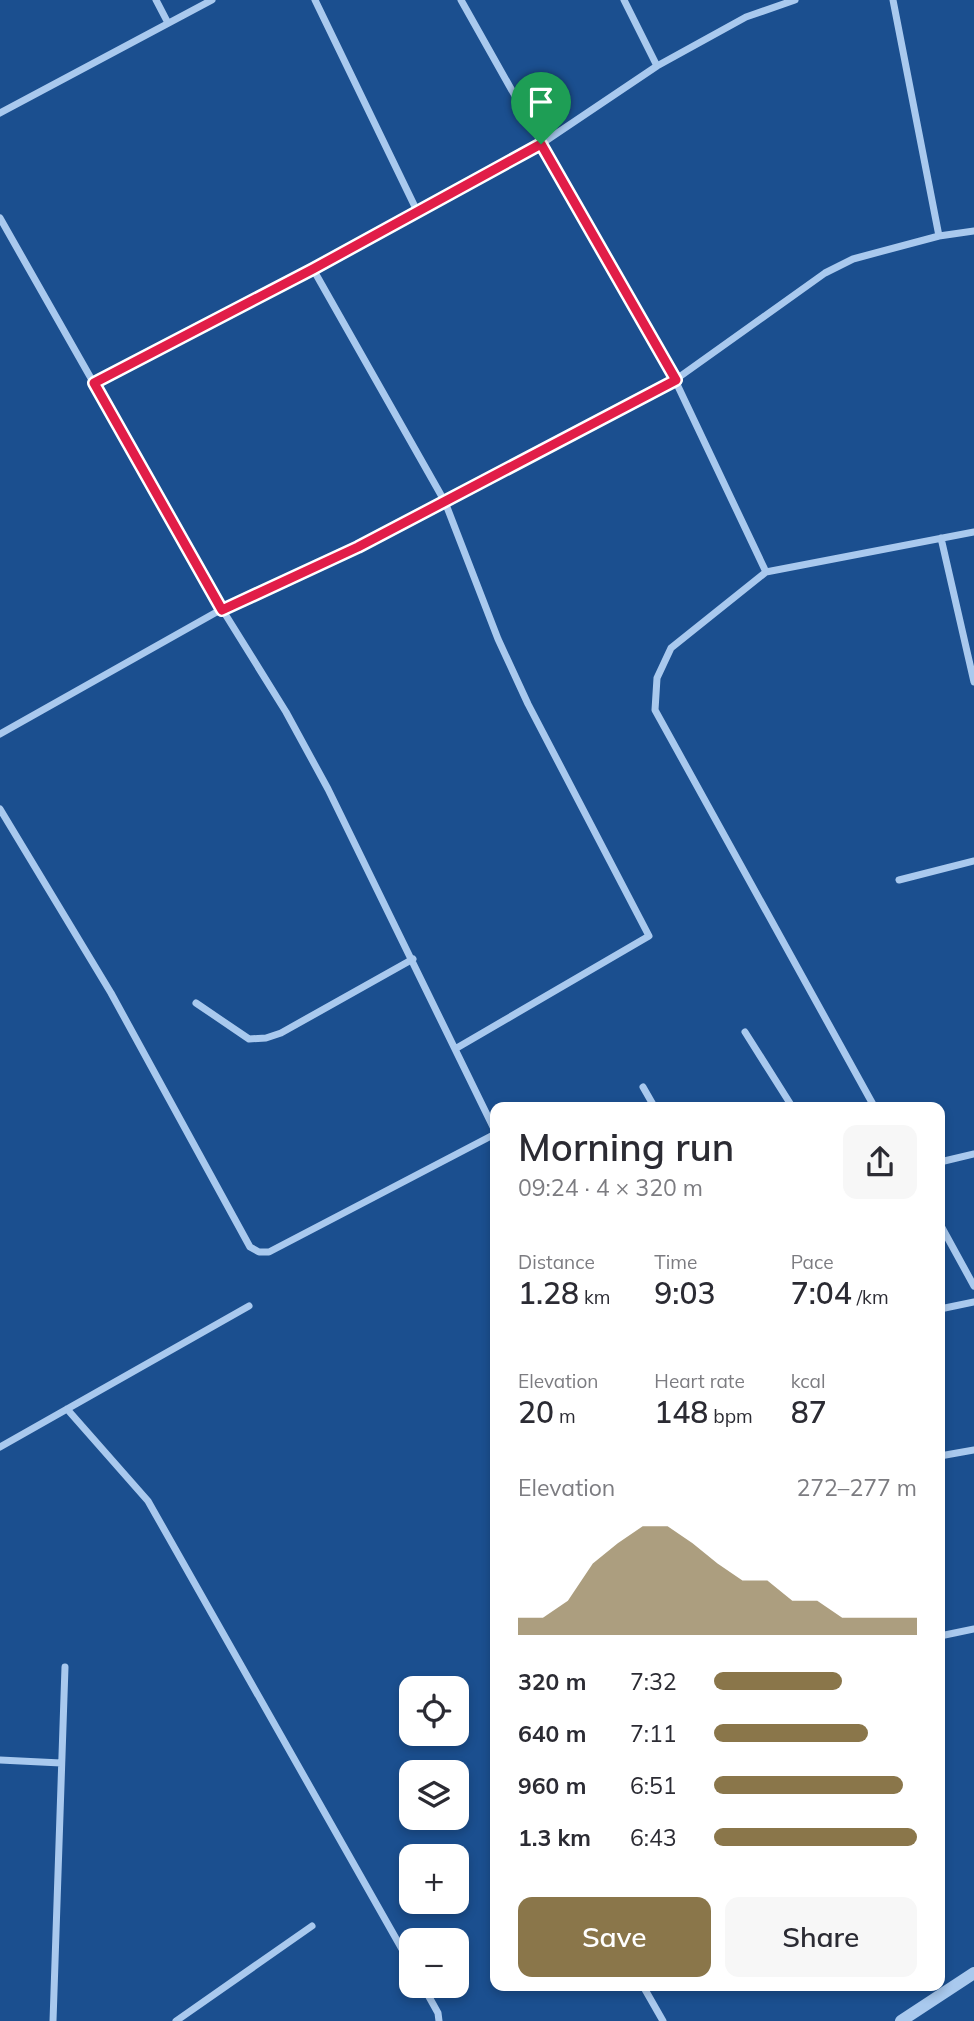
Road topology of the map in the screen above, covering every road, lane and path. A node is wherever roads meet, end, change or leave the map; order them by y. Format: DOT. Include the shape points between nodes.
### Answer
graph roads {
  1 [pos="156,0"];
  2 [pos="212,0"];
  3 [pos="315,0"];
  4 [pos="461,0"];
  5 [pos="624,0"];
  6 [pos="795,0"];
  7 [pos="893,0"];
  8 [pos="168,23"];
  9 [pos="657,66"];
  10 [pos="0,113"];
  11 [pos="541,144"];
  12 [pos="418,213"];
  13 [pos="0,218"];
  14 [pos="974,231"];
  15 [pos="939,236"];
  16 [pos="313,269"];
  17 [pos="676,380"];
  18 [pos="94,383"];
  19 [pos="445,502"];
  20 [pos="974,532"];
  21 [pos="941,538"];
  22 [pos="766,572"];
  23 [pos="222,610"];
  24 [pos="974,682"];
  25 [pos="0,734"];
  26 [pos="0,809"];
  27 [pos="974,861"];
  28 [pos="899,880"];
  29 [pos="413,959"];
  30 [pos="196,1003"];
  31 [pos="745,1032"];
  32 [pos="455,1049"];
  33 [pos="643,1087"];
  34 [pos="651,1102"];
  35 [pos="789,1102"];
  36 [pos="872,1102"];
  37 [pos="490,1122"];
  38 [pos="490,1135"];
  39 [pos="974,1154"];
  40 [pos="945,1161"];
  41 [pos="945,1233"];
  42 [pos="974,1286"];
  43 [pos="974,1302"];
  44 [pos="250,1306"];
  45 [pos="945,1308"];
  46 [pos="67,1409"];
  47 [pos="0,1447"];
  48 [pos="974,1450"];
  49 [pos="945,1455"];
  50 [pos="974,1629"];
  51 [pos="945,1635"];
  52 [pos="65,1667"];
  53 [pos="0,1760"];
  54 [pos="61,1763"];
  55 [pos="312,1926"];
  56 [pos="399,1944"];
  57 [pos="974,1973"];
  58 [pos="646,1991"];
  59 [pos="430,1998"];
  60 [pos="922,2016"];
  61 [pos="53,2021"];
  62 [pos="176,2021"];
  63 [pos="439,2021"];
  64 [pos="663,2021"];
  65 [pos="901,2021"];
  1 -- 8 [label="street"];
  2 -- 8 [label="street"];
  3 -- 12 [label="street"];
  4 -- 11 [label="street"];
  5 -- 9 [label="street"];
  6 -- 9 [label="street" via="746,17"];
  7 -- 15 [label="street"];
  8 -- 10 [label="street"];
  9 -- 11 [label="street"];
  11 -- 12 [label="street"];
  11 -- 17 [label="street"];
  12 -- 16 [label="street"];
  13 -- 18 [label="street"];
  14 -- 15 [label="street"];
  15 -- 17 [label="street" via="853,259 825,273"];
  16 -- 18 [label="street"];
  16 -- 19 [label="street"];
  17 -- 19 [label="street"];
  17 -- 22 [label="street"];
  18 -- 23 [label="street"];
  19 -- 23 [label="street"];
  19 -- 32 [label="street" via="528,704 649,936"];
  20 -- 21 [label="street"];
  21 -- 22 [label="street"];
  21 -- 24 [label="street"];
  22 -- 36 [label="street" via="671,648 657,678 655,710"];
  23 -- 25 [label="street"];
  23 -- 29 [label="street" via="286,712"];
  26 -- 38 [label="street" via="111,992 250,1247 269,1252"];
  27 -- 28 [label="street"];
  29 -- 30 [label="street" via="266,1038 249,1039"];
  29 -- 32 [label="street"];
  31 -- 35 [label="street"];
  32 -- 37 [label="street"];
  33 -- 34 [label="street"];
  39 -- 40 [label="street"];
  41 -- 42 [label="street"];
  43 -- 45 [label="street"];
  44 -- 46 [label="street"];
  46 -- 47 [label="street"];
  46 -- 56 [label="street" via="148,1501"];
  48 -- 49 [label="street"];
  50 -- 51 [label="street"];
  52 -- 54 [label="street"];
  53 -- 54 [label="street"];
  54 -- 61 [label="street"];
  55 -- 62 [label="street"];
  57 -- 60 [label="street"];
  58 -- 64 [label="street"];
  59 -- 63 [label="street"];
  60 -- 65 [label="street"];
}
